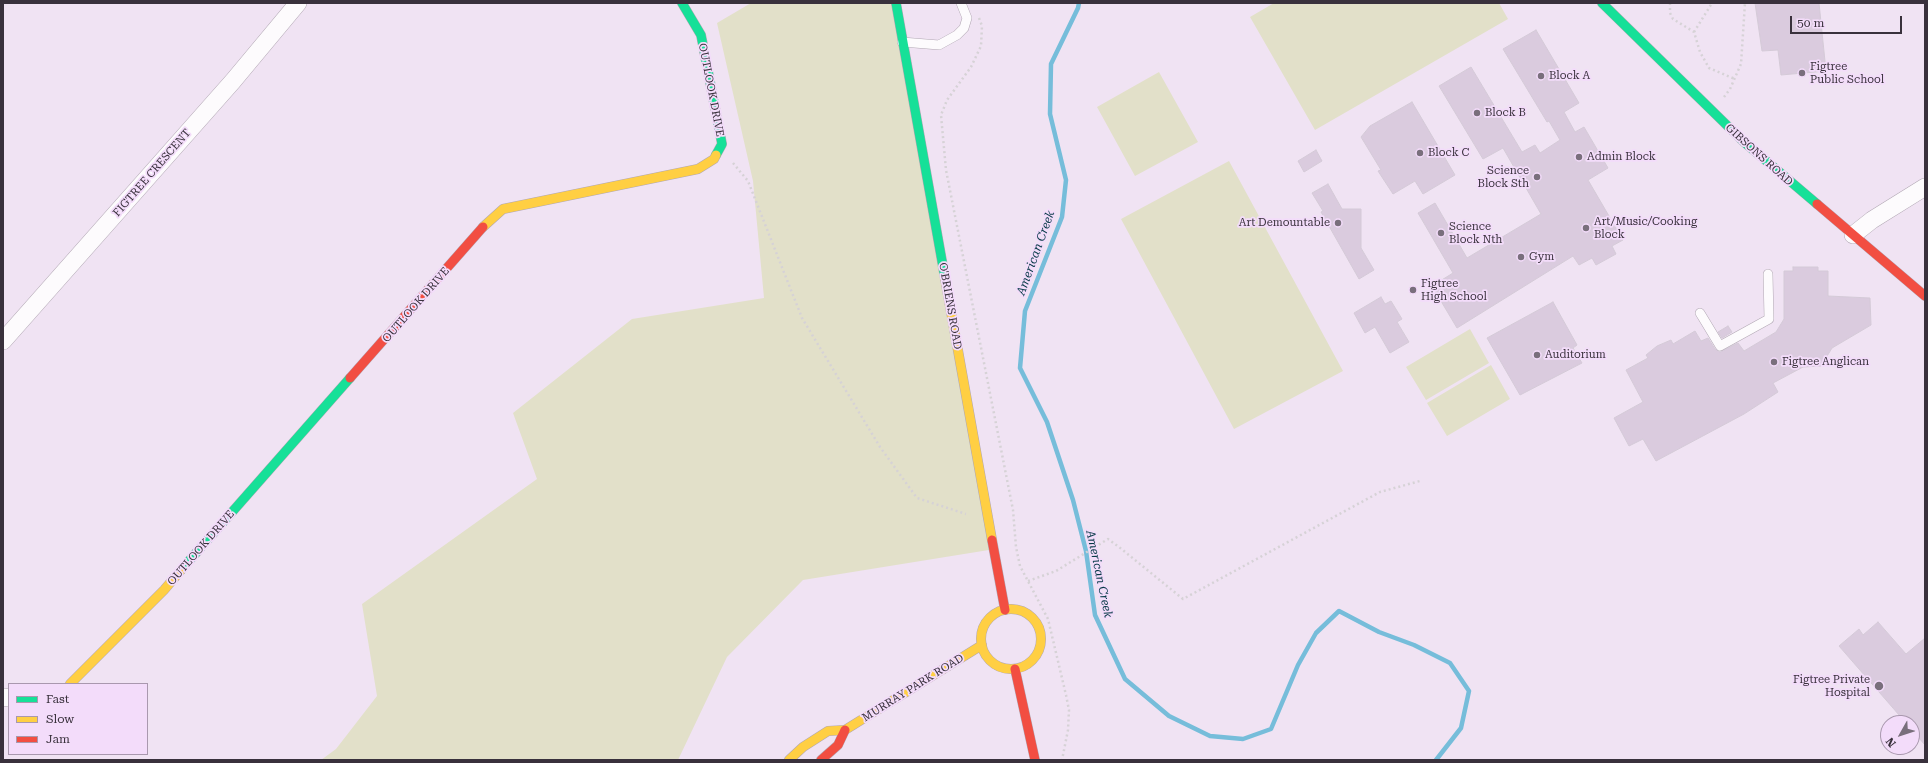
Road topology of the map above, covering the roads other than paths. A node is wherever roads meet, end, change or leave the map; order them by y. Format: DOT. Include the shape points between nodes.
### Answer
graph roads {
  1 [pos="298,3"];
  2 [pos="682,3"];
  3 [pos="896,3"];
  4 [pos="961,3"];
  5 [pos="1602,3"];
  6 [pos="902,42"];
  7 [pos="1925,187"];
  8 [pos="1853,235"];
  9 [pos="1768,274"];
  10 [pos="1925,296"];
  11 [pos="1700,313"];
  12 [pos="3,342"];
  13 [pos="1005,610"];
  14 [pos="982,645"];
  15 [pos="1015,669"];
  16 [pos="71,683"];
  17 [pos="844,730"];
  18 [pos="789,760"];
  19 [pos="821,760"];
  20 [pos="1035,760"];
  1 -- 12 [label="street, FIGTREE CRESCENT"];
  2 -- 16 [label="street, OUTLOOK DRIVE" via="701,35 722,144 714,159 698,169 503,209 489,220 164,590"];
  3 -- 6 [label="street, O'BRIENS ROAD"];
  4 -- 6 [label="lane" via="967,18 964,28 957,35 939,45"];
  5 -- 8 [label="street, GIBSONS ROAD" via="1744,142"];
  6 -- 13 [label="street, O'BRIENS ROAD"];
  7 -- 8 [label="street"];
  8 -- 10 [label="street, GIBSONS ROAD"];
  9 -- 11 [label="lane" via="1769,319 1720,346"];
  13 -- 14 [label="street" via="991,616 986,622 981,637"];
  13 -- 15 [label="street" via="1019,610 1028,614 1036,621 1040,631 1039,651 1033,660"];
  14 -- 15 [label="street" via="994,663 1006,669"];
  14 -- 17 [label="street, MURRAY PARK ROAD"];
  15 -- 20 [label="street"];
  17 -- 18 [label="street, MURRAY PARK ROAD" via="828,732 803,747"];
  17 -- 19 [label="street" via="838,745"];
}
